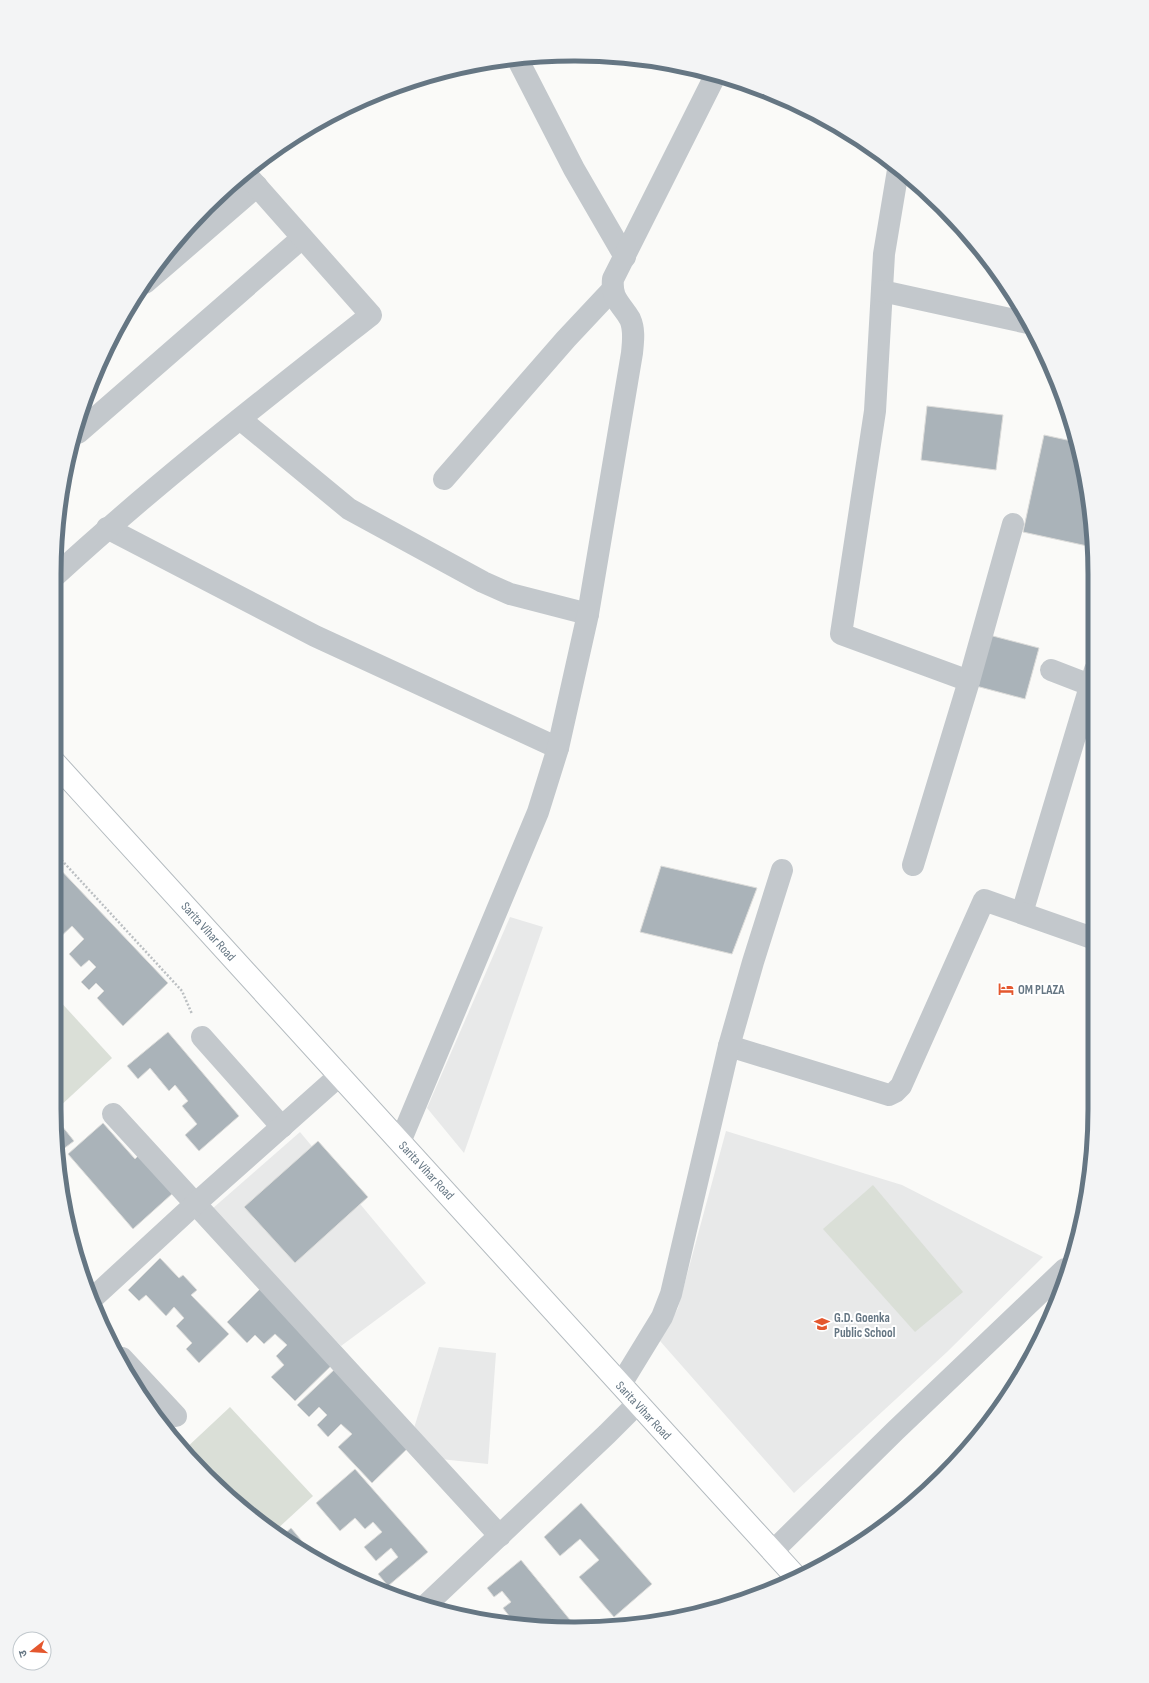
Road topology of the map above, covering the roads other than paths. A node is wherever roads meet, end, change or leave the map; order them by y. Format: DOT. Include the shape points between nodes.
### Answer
graph roads {
  1 [pos="520,64"];
  2 [pos="713,80"];
  3 [pos="897,175"];
  4 [pos="251,180"];
  5 [pos="302,238"];
  6 [pos="625,257"];
  7 [pos="166,263"];
  8 [pos="612,290"];
  9 [pos="882,291"];
  10 [pos="1021,321"];
  11 [pos="240,419"];
  12 [pos="82,430"];
  13 [pos="444,479"];
  14 [pos="1013,524"];
  15 [pos="107,528"];
  16 [pos="61,570"];
  17 [pos="588,614"];
  18 [pos="1051,670"];
  19 [pos="1088,679"];
  20 [pos="969,681"];
  21 [pos="1088,700"];
  22 [pos="558,748"];
  23 [pos="61,770"];
  24 [pos="913,865"];
  25 [pos="782,870"];
  26 [pos="1022,913"];
  27 [pos="1088,937"];
  28 [pos="202,1037"];
  29 [pos="729,1046"];
  30 [pos="340,1075"];
  31 [pos="113,1114"];
  32 [pos="282,1127"];
  33 [pos="400,1142"];
  34 [pos="195,1204"];
  35 [pos="1061,1272"];
  36 [pos="96,1295"];
  37 [pos="133,1370"];
  38 [pos="620,1384"];
  39 [pos="638,1403"];
  40 [pos="176,1416"];
  41 [pos="500,1536"];
  42 [pos="773,1551"];
  43 [pos="793,1573"];
  44 [pos="430,1601"];
  1 -- 6 [label="street" via="574,169"];
  2 -- 6 [label="street"];
  3 -- 9 [label="street" via="884,254"];
  4 -- 5 [label="street"];
  4 -- 7 [label="street"];
  5 -- 11 [label="street" via="371,315"];
  5 -- 12 [label="street"];
  6 -- 8 [label="street" via="614,279"];
  8 -- 13 [label="street"];
  8 -- 17 [label="street" via="629,318 633,330 632,354"];
  9 -- 10 [label="street"];
  9 -- 20 [label="street" via="875,411 841,634"];
  11 -- 15 [label="street"];
  11 -- 17 [label="street" via="349,509 510,594"];
  14 -- 20 [label="street"];
  15 -- 16 [label="street"];
  15 -- 22 [label="street" via="314,636"];
  17 -- 22 [label="street"];
  18 -- 19 [label="street"];
  20 -- 24 [label="street"];
  21 -- 26 [label="street"];
  22 -- 33 [label="street" via="538,812"];
  23 -- 30 [label="street, Sarita Vihar Road"];
  25 -- 29 [label="street"];
  26 -- 27 [label="street"];
  26 -- 29 [label="street" via="984,900 901,1086 895,1092 889,1094"];
  28 -- 32 [label="street"];
  29 -- 38 [label="street" via="670,1294 662,1317"];
  30 -- 32 [label="street"];
  30 -- 33 [label="street, Sarita Vihar Road"];
  31 -- 34 [label="street"];
  32 -- 34 [label="street"];
  33 -- 38 [label="street, Sarita Vihar Road"];
  34 -- 36 [label="street"];
  34 -- 41 [label="street"];
  35 -- 42 [label="street"];
  37 -- 40 [label="street"];
  38 -- 39 [label="street, Sarita Vihar Road"];
  39 -- 41 [label="street"];
  39 -- 42 [label="street, Sarita Vihar Road"];
  41 -- 44 [label="street"];
  42 -- 43 [label="street, Sarita Vihar Road"];
}
